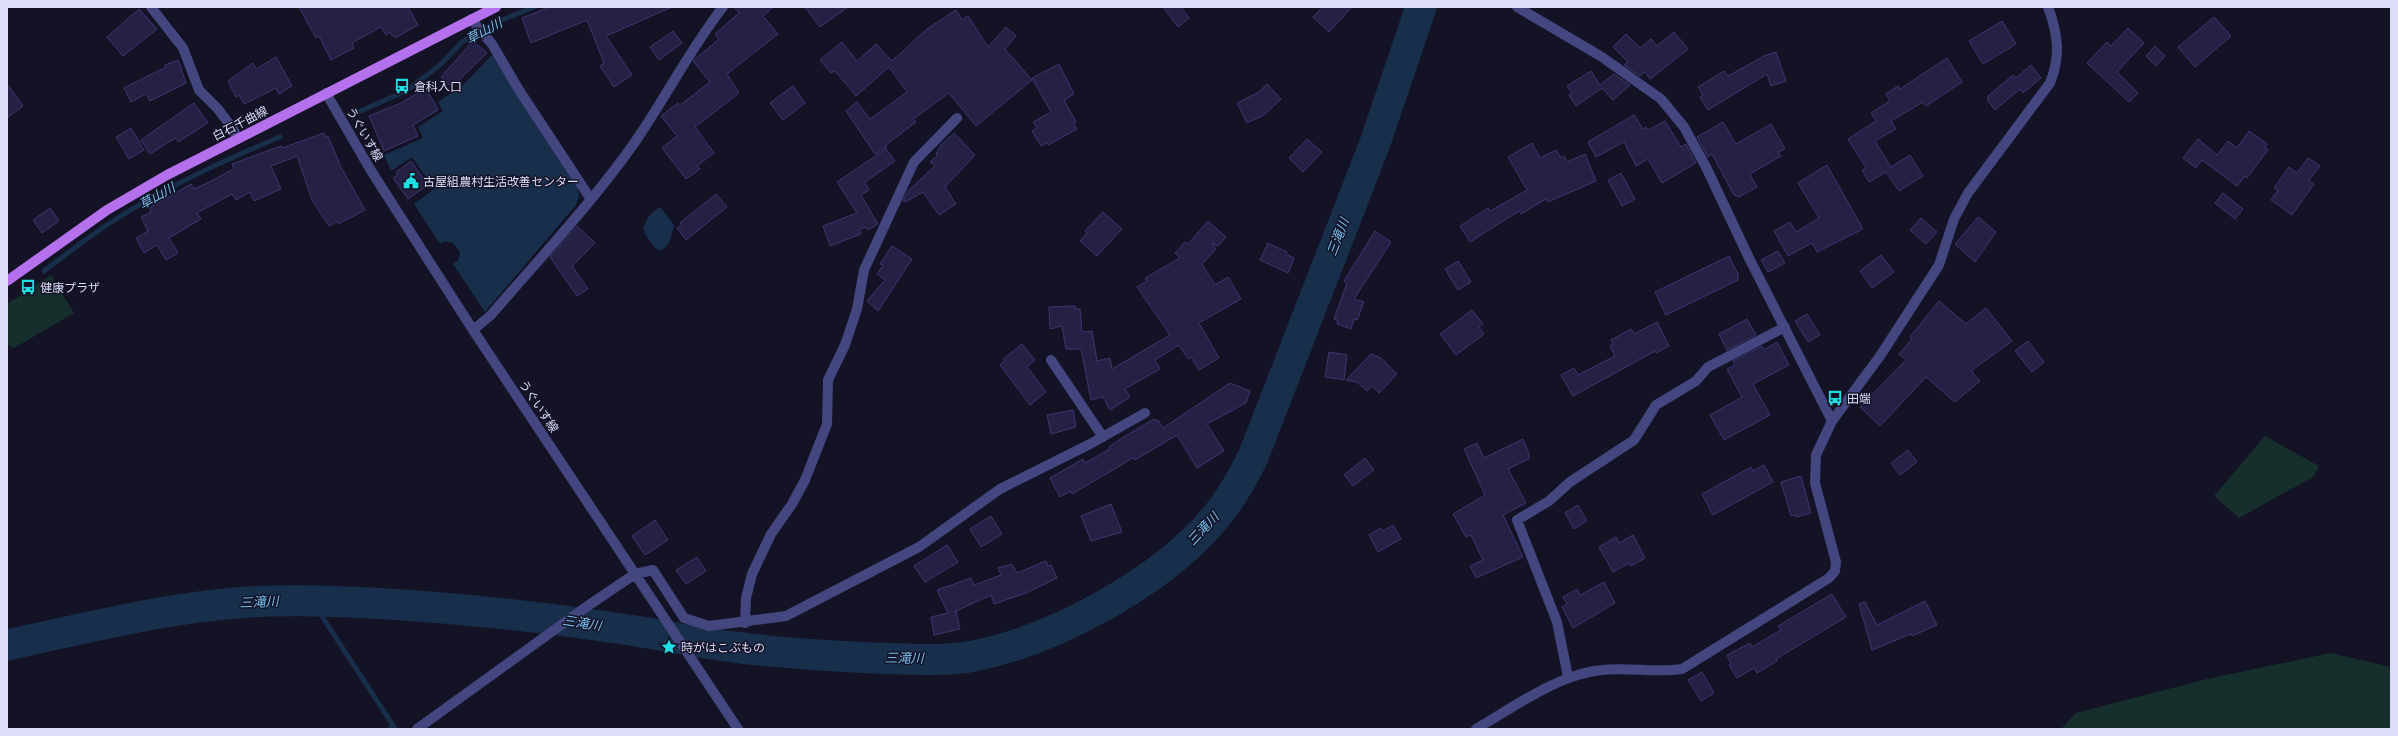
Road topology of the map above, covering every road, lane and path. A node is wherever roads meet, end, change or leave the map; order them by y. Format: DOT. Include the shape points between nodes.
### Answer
graph roads {
  1 [pos="151,7"];
  2 [pos="496,7"];
  3 [pos="723,7"];
  4 [pos="1517,7"];
  5 [pos="2048,7"];
  6 [pos="474,23"];
  7 [pos="326,93"];
  8 [pos="956,118"];
  9 [pos="238,139"];
  10 [pos="590,198"];
  11 [pos="7,282"];
  12 [pos="1785,327"];
  13 [pos="473,330"];
  14 [pos="1050,360"];
  15 [pos="1145,413"];
  16 [pos="1832,421"];
  17 [pos="1103,437"];
  18 [pos="635,574"];
  19 [pos="745,623"];
  20 [pos="1568,677"];
  21 [pos="417,729"];
  22 [pos="738,729"];
  23 [pos="1476,729"];
  1 -- 9 [label="street" via="184,48 198,90 218,109"];
  2 -- 6 [label="main road, 白石千曲線"];
  3 -- 10 [label="street" via="700,35 635,141 601,188"];
  4 -- 12 [label="street" via="1602,57 1665,104 1684,127 1706,167"];
  5 -- 16 [label="street" via="2059,52 2050,83 1968,193 1954,219 1939,264 1880,356"];
  6 -- 7 [label="main road, 白石千曲線"];
  6 -- 10 [label="street" via="492,44"];
  7 -- 9 [label="main road, 白石千曲線"];
  7 -- 13 [label="street, うぐいす線" via="374,176"];
  8 -- 19 [label="street" via="914,162 864,270 857,310 845,345 828,380 827,424 805,480 771,534 752,574 746,598"];
  9 -- 11 [label="main road, 白石千曲線" via="167,174 107,210"];
  10 -- 13 [label="street" via="491,315"];
  12 -- 16 [label="street"];
  12 -- 20 [label="street" via="1708,368 1696,381 1656,405 1634,440 1570,482 1549,501 1517,520 1557,622"];
  13 -- 18 [label="street, うぐいす線"];
  14 -- 17 [label="street"];
  15 -- 17 [label="street"];
  16 -- 20 [label="street" via="1816,455 1814,472 1836,562 1835,571 1829,578 1682,669 1662,672 1602,670"];
  17 -- 19 [label="street" via="1000,489 919,547 807,606 786,616"];
  18 -- 19 [label="street" via="653,570 684,618 709,626"];
  18 -- 21 [label="street"];
  18 -- 22 [label="street, うぐいす線"];
  20 -- 23 [label="street"];
}
